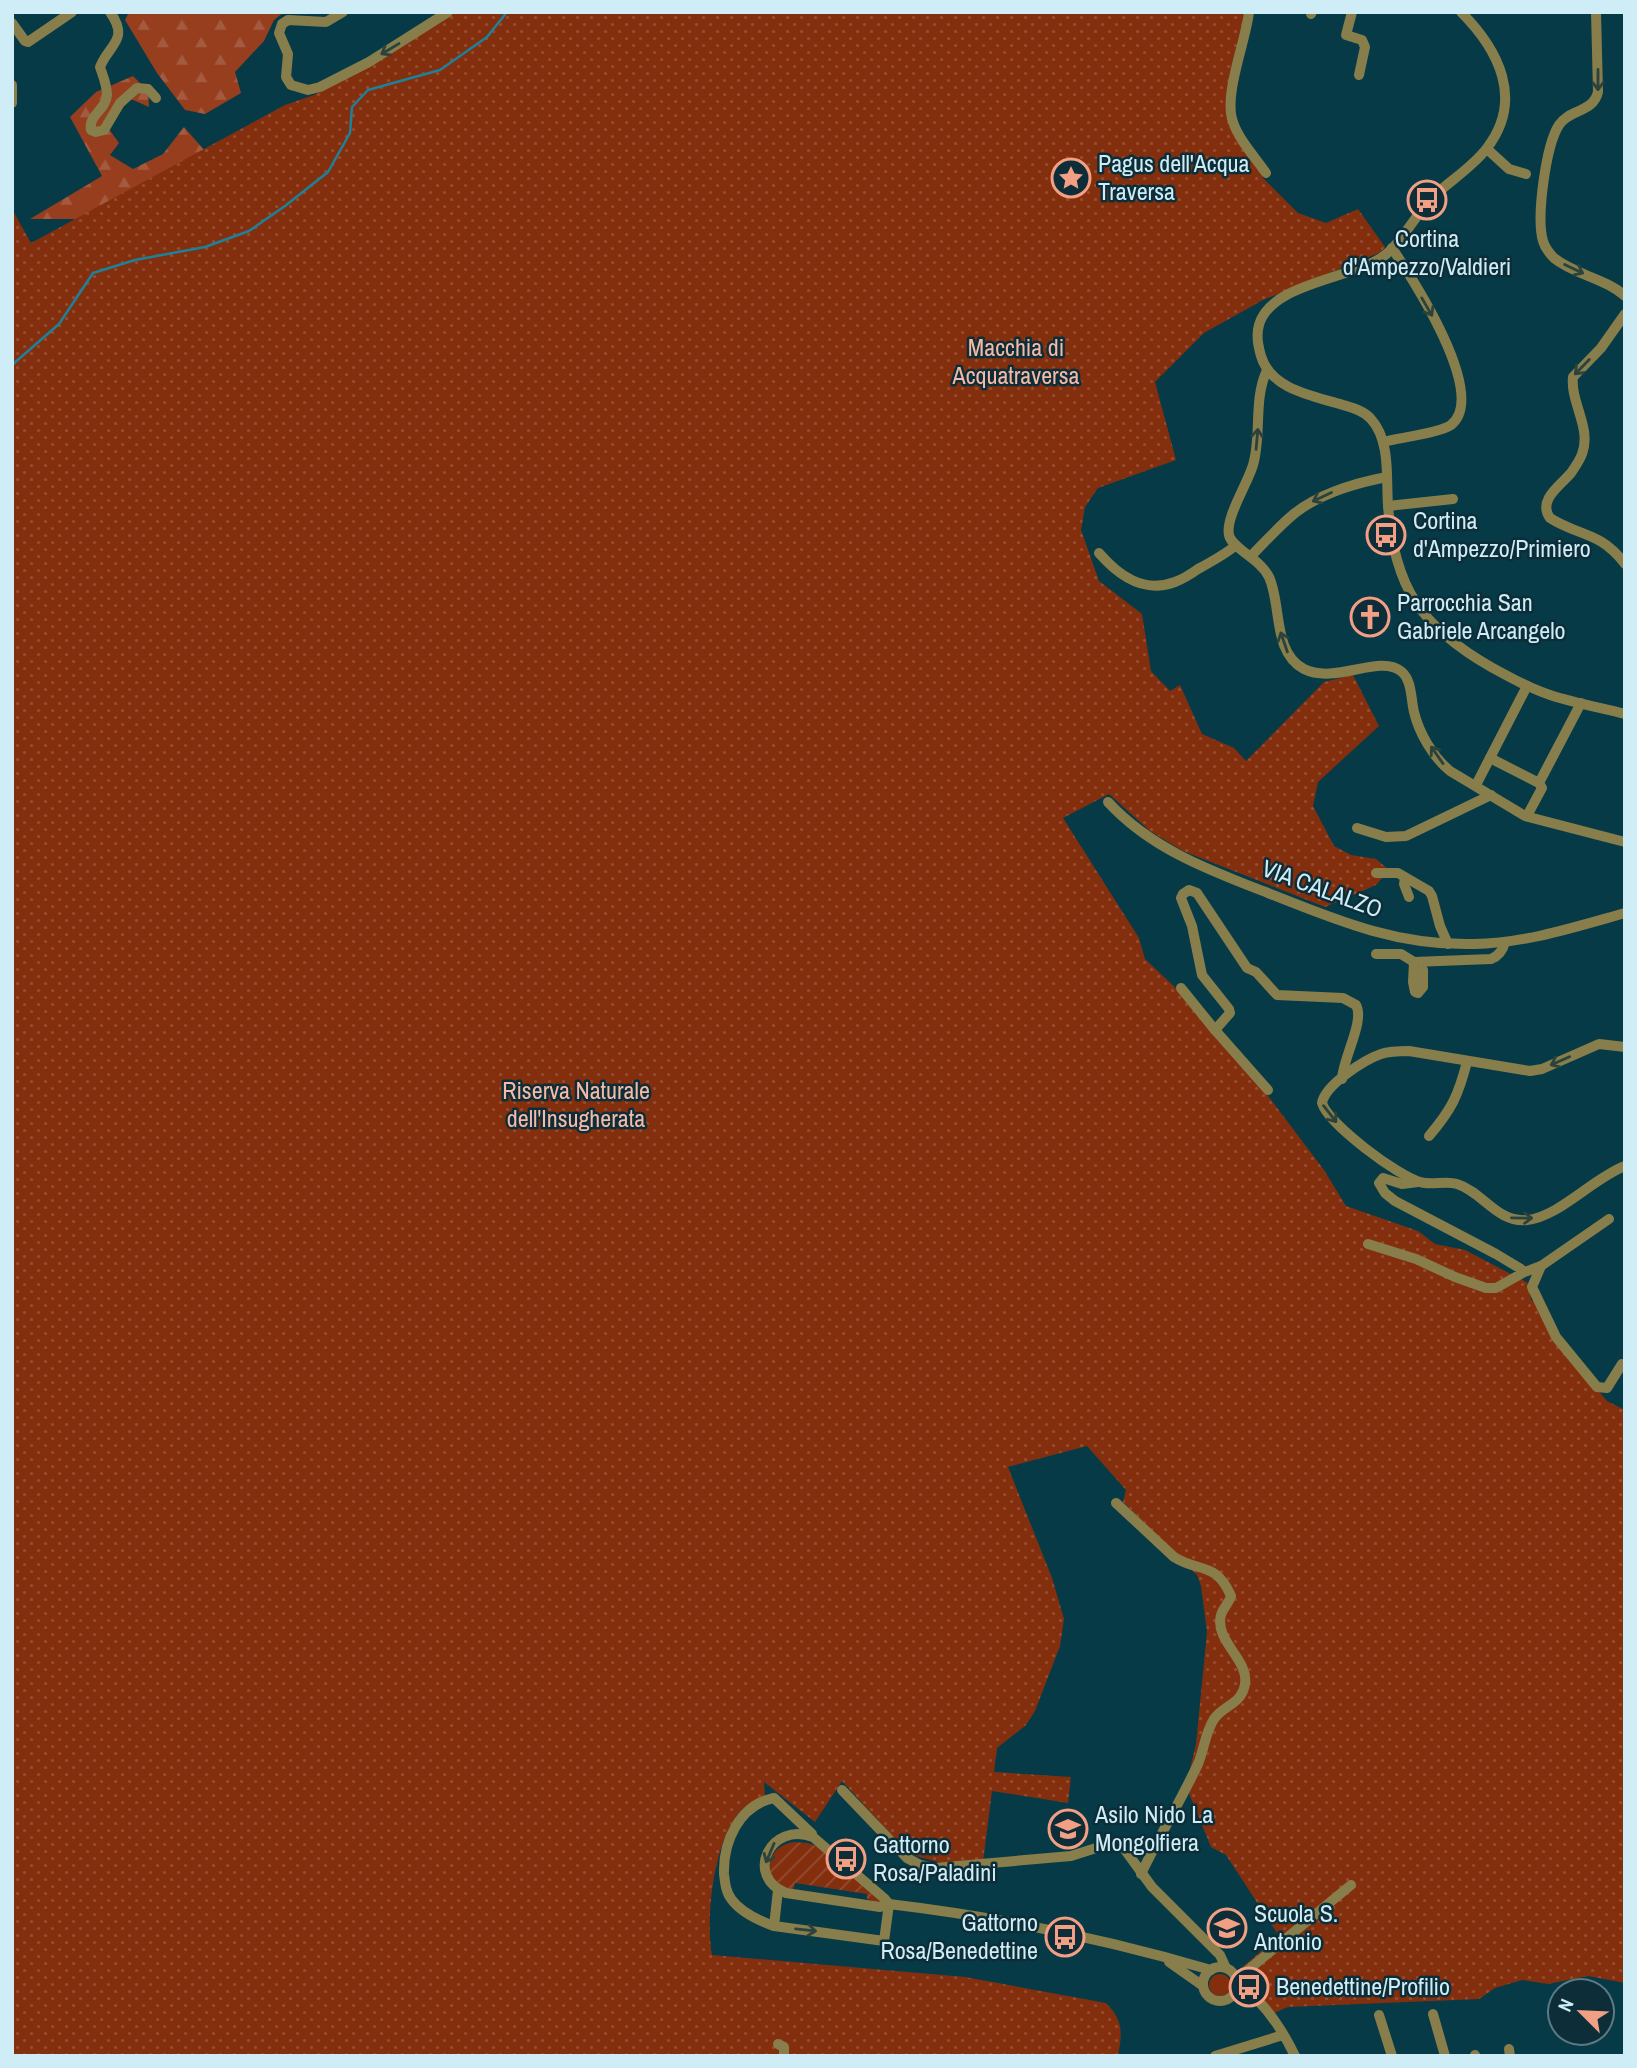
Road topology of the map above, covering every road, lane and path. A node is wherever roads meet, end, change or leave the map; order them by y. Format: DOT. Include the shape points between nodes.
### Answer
graph roads {
  1 [pos="72,12"];
  2 [pos="110,12"];
  3 [pos="343,12"];
  4 [pos="448,12"];
  5 [pos="1249,12"];
  6 [pos="1352,12"];
  7 [pos="1461,12"];
  8 [pos="1596,12"];
  9 [pos="12,23"];
  10 [pos="1359,75"];
  11 [pos="12,85"];
  12 [pos="156,99"];
  13 [pos="12,103"];
  14 [pos="1486,149"];
  15 [pos="1266,173"];
  16 [pos="1526,174"];
  17 [pos="1392,248"];
  18 [pos="1625,296"];
  19 [pos="1625,314"];
  20 [pos="1267,370"];
  21 [pos="1382,442"];
  22 [pos="1387,477"];
  23 [pos="1453,499"];
  24 [pos="1388,506"];
  25 [pos="1235,546"];
  26 [pos="1099,553"];
  27 [pos="1251,556"];
  28 [pos="1625,564"];
  29 [pos="1527,685"];
  30 [pos="1581,703"];
  31 [pos="1625,714"];
  32 [pos="1490,758"];
  33 [pos="1539,783"];
  34 [pos="1476,785"];
  35 [pos="1491,795"];
  36 [pos="1108,802"];
  37 [pos="1527,816"];
  38 [pos="1357,828"];
  39 [pos="1625,842"];
  40 [pos="1376,873"];
  41 [pos="1405,878"];
  42 [pos="1409,897"];
  43 [pos="1625,913"];
  44 [pos="1505,942"];
  45 [pos="1448,944"];
  46 [pos="1376,954"];
  47 [pos="1413,962"];
  48 [pos="1423,970"];
  49 [pos="1181,988"];
  50 [pos="1216,1030"];
  51 [pos="1625,1047"];
  52 [pos="1467,1062"];
  53 [pos="1342,1079"];
  54 [pos="1268,1090"];
  55 [pos="1429,1136"];
  56 [pos="1625,1166"];
  57 [pos="1418,1182"];
  58 [pos="1609,1219"];
  59 [pos="1368,1244"];
  60 [pos="1541,1266"];
  61 [pos="1522,1273"];
  62 [pos="1625,1365"];
  63 [pos="1116,1503"];
  64 [pos="842,1790"];
  65 [pos="818,1839"];
  66 [pos="1141,1874"];
  67 [pos="1351,1885"];
  68 [pos="778,1890"];
  69 [pos="889,1904"];
  70 [pos="774,1926"];
  71 [pos="1155,1954"];
  72 [pos="1226,1968"];
  73 [pos="1211,1969"];
  74 [pos="1237,1982"];
  75 [pos="1203,1986"];
  76 [pos="1433,2014"];
  77 [pos="1378,2015"];
  78 [pos="1283,2035"];
  79 [pos="778,2044"];
  80 [pos="784,2056"];
  81 [pos="1215,2056"];
  82 [pos="1295,2056"];
  83 [pos="1392,2056"];
  84 [pos="1446,2056"];
  1 -- 9 [label="street" via="28,42"];
  2 -- 12 [label="street" via="118,41 100,67 107,95 91,119 91,130 104,130 120,103 137,88 148,89"];
  4 -- 3 [label="street, one-way" via="320,87 304,90 291,85 285,72 288,54 279,33 282,24 289,20 323,22"];
  5 -- 15 [label="street" via="1233,83 1231,117"];
  6 -- 10 [label="street" via="1346,35 1362,40 1365,47"];
  7 -- 14 [label="street" via="1494,56 1505,88 1502,117"];
  8 -- 18 [label="street, one-way" via="1596,99 1590,107 1564,119 1555,133 1544,177 1541,233 1557,260"];
  11 -- 13 [label="street"];
  14 -- 16 [label="street" via="1509,169"];
  14 -- 17 [label="street" via="1433,197"];
  17 -- 20 [label="street" via="1373,262 1271,305 1261,318 1258,333"];
  17 -- 21 [label="street, one-way" via="1451,350 1461,402 1457,417 1447,427"];
  19 -- 28 [label="street, one-way" via="1574,375 1584,449 1546,508 1550,518 1600,540"];
  20 -- 21 [label="street" via="1286,386 1361,412 1374,422"];
  25 -- 20 [label="street, one-way" via="1229,527 1254,461"];
  21 -- 22 [label="street"];
  22 -- 24 [label="street"];
  22 -- 27 [label="street, one-way" via="1314,501"];
  23 -- 24 [label="street"];
  24 -- 29 [label="street" via="1399,565 1423,615 1462,650"];
  25 -- 26 [label="street" via="1178,581 1156,585 1120,574"];
  25 -- 27 [label="street"];
  34 -- 27 [label="street, one-way" via="1450,771 1437,757 1418,723 1406,676 1398,669 1384,665 1324,674 1295,662 1282,640 1270,579"];
  29 -- 30 [label="street"];
  29 -- 32 [label="street"];
  30 -- 31 [label="street"];
  30 -- 33 [label="street"];
  32 -- 33 [label="street"];
  32 -- 34 [label="street"];
  33 -- 37 [label="street" via="1542,788"];
  34 -- 35 [label="street"];
  35 -- 37 [label="street"];
  35 -- 38 [label="street" via="1406,836 1386,837"];
  36 -- 45 [label="street, VIA CALALZO" via="1160,845 1220,874 1374,933"];
  37 -- 39 [label="street"];
  40 -- 41 [label="street" via="1393,872"];
  41 -- 42 [label="street"];
  41 -- 45 [label="street" via="1429,891"];
  43 -- 44 [label="street, VIA CALALZO"];
  44 -- 45 [label="street, VIA CALALZO"];
  44 -- 47 [label="street" via="1491,959"];
  46 -- 47 [label="street" via="1401,954"];
  47 -- 48 [label="street" via="1413,989 1418,993 1423,987"];
  49 -- 50 [label="street"];
  50 -- 53 [label="street" via="1230,1013 1202,975 1181,898 1189,890 1197,893 1247,968 1277,995 1343,998 1356,1005 1360,1016"];
  50 -- 54 [label="street"];
  51 -- 52 [label="street, one-way" via="1599,1044 1536,1071"];
  52 -- 53 [label="street" via="1391,1052 1373,1057"];
  52 -- 55 [label="street" via="1456,1099"];
  53 -- 57 [label="street, one-way" via="1323,1099 1328,1115 1389,1168"];
  57 -- 56 [label="street, one-way" via="1460,1185 1503,1215 1527,1220 1552,1211"];
  57 -- 61 [label="street" via="1402,1184 1383,1178 1379,1183 1395,1201 1496,1254"];
  58 -- 60 [label="street"];
  59 -- 61 [label="street" via="1486,1288 1496,1288"];
  60 -- 61 [label="street"];
  60 -- 62 [label="street" via="1532,1287 1556,1337 1590,1379 1607,1388"];
  63 -- 66 [label="street" via="1174,1557 1210,1570 1227,1586 1231,1596 1221,1616 1222,1631 1245,1680 1238,1700 1213,1722 1198,1764"];
  64 -- 66 [label="street" via="903,1855 925,1866 1060,1857 1118,1842"];
  65 -- 68 [label="street, one-way" via="792,1833 771,1847 765,1871"];
  65 -- 69 [label="street"];
  65 -- 70 [label="street" via="774,1798 752,1808 731,1833 724,1860 728,1894 740,1908"];
  66 -- 72 [label="street" via="1220,1955"];
  67 -- 74 [label="street"];
  68 -- 69 [label="street" via="880,1907"];
  68 -- 70 [label="street"];
  70 -- 69 [label="street, one-way" via="884,1941"];
  69 -- 71 [label="street" via="1019,1924"];
  71 -- 73 [label="street"];
  71 -- 75 [label="street"];
  72 -- 73 [label="street"];
  72 -- 74 [label="street"];
  73 -- 75 [label="street"];
  74 -- 75 [label="street" via="1234,1996 1221,2002 1207,1996"];
  74 -- 78 [label="street" via="1254,1995"];
  76 -- 84 [label="street"];
  77 -- 83 [label="street"];
  78 -- 81 [label="street"];
  78 -- 82 [label="street"];
  79 -- 80 [label="street" via="784,2047"];
}
